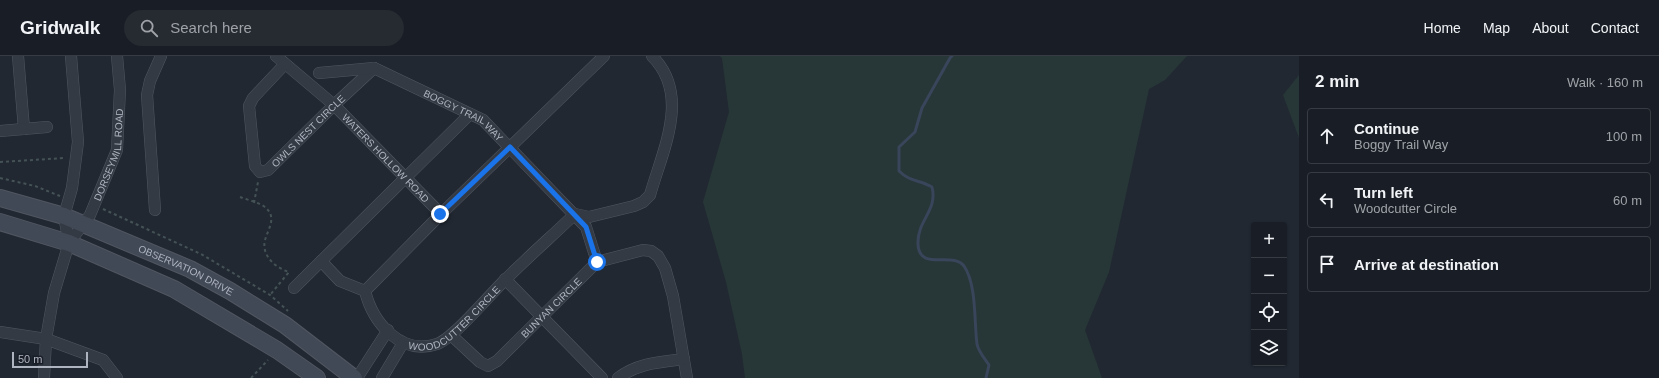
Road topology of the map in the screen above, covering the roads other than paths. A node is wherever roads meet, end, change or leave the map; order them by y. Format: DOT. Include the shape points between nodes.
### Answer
graph roads {
  1 [pos="18,56"];
  2 [pos="71,56"];
  3 [pos="117,56"];
  4 [pos="161,56"];
  5 [pos="276,56"];
  6 [pos="604,56"];
  7 [pos="652,56"];
  8 [pos="285,64"];
  9 [pos="374,68"];
  10 [pos="319,73"];
  11 [pos="334,105"];
  12 [pos="470,114"];
  13 [pos="47,127"];
  14 [pos="24,129"];
  15 [pos="0,131"];
  16 [pos="510,147"];
  17 [pos="405,177"];
  18 [pos="0,198"];
  19 [pos="155,210"];
  20 [pos="440,214"];
  21 [pos="575,214"];
  22 [pos="64,216"];
  23 [pos="0,222"];
  24 [pos="84,224"];
  25 [pos="69,243"];
  26 [pos="321,261"];
  27 [pos="597,262"];
  28 [pos="506,279"];
  29 [pos="294,288"];
  30 [pos="366,291"];
  31 [pos="542,317"];
  32 [pos="388,330"];
  33 [pos="0,332"];
  34 [pos="451,335"];
  35 [pos="46,339"];
  36 [pos="403,343"];
  37 [pos="684,358"];
  38 [pos="44,378"];
  39 [pos="117,378"];
  40 [pos="317,378"];
  41 [pos="356,378"];
  42 [pos="382,378"];
  43 [pos="602,378"];
  44 [pos="618,378"];
  45 [pos="687,378"];
  1 -- 14 [label="street"];
  2 -- 22 [label="street, DORSEYMILL ROAD" via="78,142 72,188"];
  3 -- 24 [label="street, DORSEYMILL ROAD" via="120,90 117,150"];
  4 -- 19 [label="street" via="150,80 147,95"];
  5 -- 8 [label="street, WATERS HOLLOW ROAD"];
  6 -- 16 [label="street"];
  7 -- 21 [label="street" via="667,77 673,104 671,121 650,195 634,206 588,216"];
  8 -- 11 [label="street, WATERS HOLLOW ROAD"];
  8 -- 11 [label="street, OWLS NEST CIRCLE" via="253,98 249,106 255,166 260,172 268,170"];
  9 -- 10 [label="street"];
  9 -- 11 [label="street, OWLS NEST CIRCLE"];
  9 -- 12 [label="street, BOGGY TRAIL WAY"];
  11 -- 17 [label="street, WATERS HOLLOW ROAD"];
  12 -- 16 [label="street, BOGGY TRAIL WAY" via="483,120"];
  12 -- 17 [label="street"];
  13 -- 14 [label="street"];
  14 -- 15 [label="street"];
  16 -- 20 [label="street"];
  16 -- 21 [label="street, BOGGY TRAIL WAY"];
  17 -- 20 [label="street, WATERS HOLLOW ROAD"];
  17 -- 26 [label="street"];
  18 -- 22 [label="street, OBSERVATION DRIVE"];
  20 -- 30 [label="street"];
  21 -- 27 [label="street, BOGGY TRAIL WAY" via="586,227"];
  21 -- 28 [label="street, WOODCUTTER CIRCLE"];
  22 -- 24 [label="street, OBSERVATION DRIVE"];
  22 -- 25 [label="street, DORSEYMILL ROAD"];
  23 -- 25 [label="street"];
  24 -- 25 [label="street, DORSEYMILL ROAD"];
  24 -- 41 [label="street, OBSERVATION DRIVE" via="190,269 230,291 285,325"];
  25 -- 35 [label="street, DORSEYMILL ROAD" via="54,292"];
  25 -- 40 [label="street" via="174,289 277,350"];
  26 -- 29 [label="street"];
  26 -- 30 [label="street" via="340,281"];
  27 -- 31 [label="street, BUNYAN CIRCLE"];
  27 -- 37 [label="street" via="643,250 651,251 658,256 665,268 673,296"];
  28 -- 31 [label="street"];
  28 -- 34 [label="street, WOODCUTTER CIRCLE"];
  30 -- 32 [label="street, WOODCUTTER CIRCLE" via="369,305"];
  31 -- 34 [label="street, BUNYAN CIRCLE" via="497,361 488,366 480,362"];
  31 -- 43 [label="street"];
  32 -- 36 [label="street, WOODCUTTER CIRCLE"];
  32 -- 41 [label="street"];
  33 -- 35 [label="street"];
  34 -- 36 [label="street, WOODCUTTER CIRCLE" via="439,343 425,347 413,347"];
  35 -- 38 [label="street, DORSEYMILL ROAD"];
  35 -- 39 [label="street" via="103,360"];
  36 -- 42 [label="street"];
  37 -- 44 [label="street" via="645,364"];
  37 -- 45 [label="street"];
}
